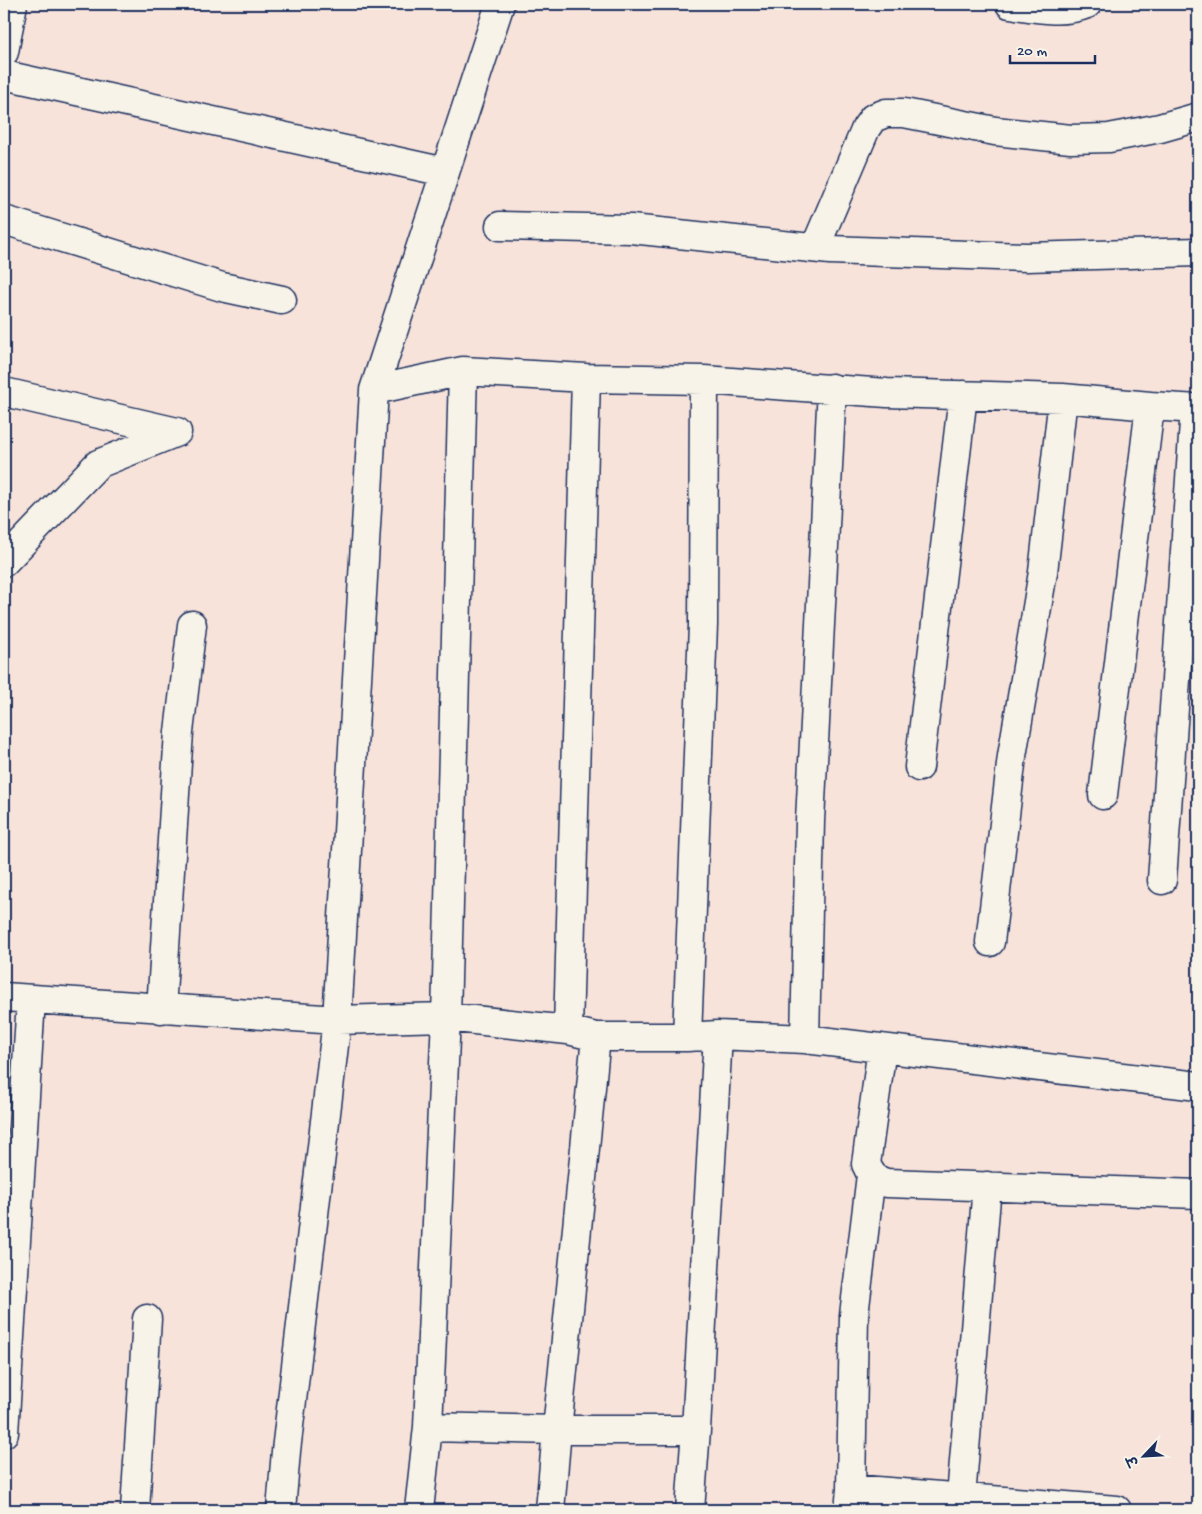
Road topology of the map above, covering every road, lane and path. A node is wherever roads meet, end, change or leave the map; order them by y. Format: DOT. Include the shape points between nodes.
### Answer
graph roads {
  1 [pos="13,4"];
  2 [pos="500,4"];
  3 [pos="1010,4"];
  4 [pos="1087,4"];
  5 [pos="4,52"];
  6 [pos="4,74"];
  7 [pos="1195,118"];
  8 [pos="445,172"];
  9 [pos="4,220"];
  10 [pos="500,226"];
  11 [pos="815,248"];
  12 [pos="1198,252"];
  13 [pos="282,300"];
  14 [pos="463,371"];
  15 [pos="586,378"];
  16 [pos="704,380"];
  17 [pos="832,388"];
  18 [pos="374,390"];
  19 [pos="4,392"];
  20 [pos="963,395"];
  21 [pos="1063,398"];
  22 [pos="1150,406"];
  23 [pos="1196,409"];
  24 [pos="4,562"];
  25 [pos="192,624"];
  26 [pos="919,767"];
  27 [pos="1103,795"];
  28 [pos="1162,880"];
  29 [pos="990,942"];
  30 [pos="4,998"];
  31 [pos="31,1000"];
  32 [pos="161,1009"];
  33 [pos="446,1017"];
  34 [pos="337,1020"];
  35 [pos="568,1030"];
  36 [pos="718,1034"];
  37 [pos="596,1037"];
  38 [pos="687,1037"];
  39 [pos="805,1038"];
  40 [pos="882,1048"];
  41 [pos="1198,1086"];
  42 [pos="871,1174"];
  43 [pos="986,1186"];
  44 [pos="1198,1194"];
  45 [pos="147,1319"];
  46 [pos="5,1398"];
  47 [pos="428,1427"];
  48 [pos="557,1430"];
  49 [pos="696,1430"];
  50 [pos="4,1433"];
  51 [pos="961,1497"];
  52 [pos="850,1500"];
  53 [pos="135,1510"];
  54 [pos="281,1510"];
  55 [pos="419,1510"];
  56 [pos="550,1510"];
  57 [pos="690,1510"];
  58 [pos="1117,1510"];
  1 -- 5 [label="street"];
  2 -- 8 [label="street"];
  3 -- 4 [label="street" via="1049,10"];
  6 -- 8 [label="street"];
  7 -- 11 [label="street" via="1109,138 1071,139 995,131 886,113 873,118 866,128"];
  8 -- 18 [label="street"];
  9 -- 13 [label="street" via="222,287"];
  10 -- 11 [label="street" via="630,229"];
  11 -- 12 [label="street" via="1027,257"];
  14 -- 15 [label="street"];
  14 -- 18 [label="street"];
  14 -- 33 [label="street"];
  15 -- 16 [label="street"];
  15 -- 35 [label="street"];
  16 -- 17 [label="street"];
  16 -- 38 [label="street" via="703,626"];
  17 -- 20 [label="street"];
  17 -- 39 [label="street" via="810,812"];
  18 -- 34 [label="street"];
  19 -- 24 [label="street" via="177,432 98,464"];
  20 -- 21 [label="street"];
  20 -- 26 [label="street"];
  21 -- 22 [label="street"];
  21 -- 29 [label="street" via="1043,572 1012,756"];
  22 -- 23 [label="street"];
  22 -- 27 [label="street"];
  23 -- 28 [label="street"];
  25 -- 32 [label="street" via="179,732"];
  30 -- 31 [label="street"];
  31 -- 32 [label="street"];
  31 -- 46 [label="street"];
  32 -- 34 [label="street"];
  33 -- 34 [label="street"];
  33 -- 35 [label="street"];
  33 -- 47 [label="street"];
  34 -- 54 [label="street"];
  35 -- 37 [label="street"];
  36 -- 38 [label="street"];
  36 -- 39 [label="street"];
  36 -- 49 [label="street"];
  37 -- 38 [label="street"];
  37 -- 48 [label="street"];
  39 -- 40 [label="street"];
  40 -- 41 [label="street"];
  40 -- 42 [label="street" via="866,1164"];
  42 -- 43 [label="street" via="887,1183"];
  42 -- 52 [label="street" via="854,1315"];
  43 -- 44 [label="street"];
  43 -- 51 [label="street"];
  45 -- 53 [label="street"];
  46 -- 50 [label="street"];
  47 -- 48 [label="street"];
  47 -- 55 [label="street"];
  48 -- 49 [label="street"];
  48 -- 56 [label="street"];
  49 -- 57 [label="street"];
  51 -- 52 [label="street"];
  51 -- 58 [label="street"];
}
